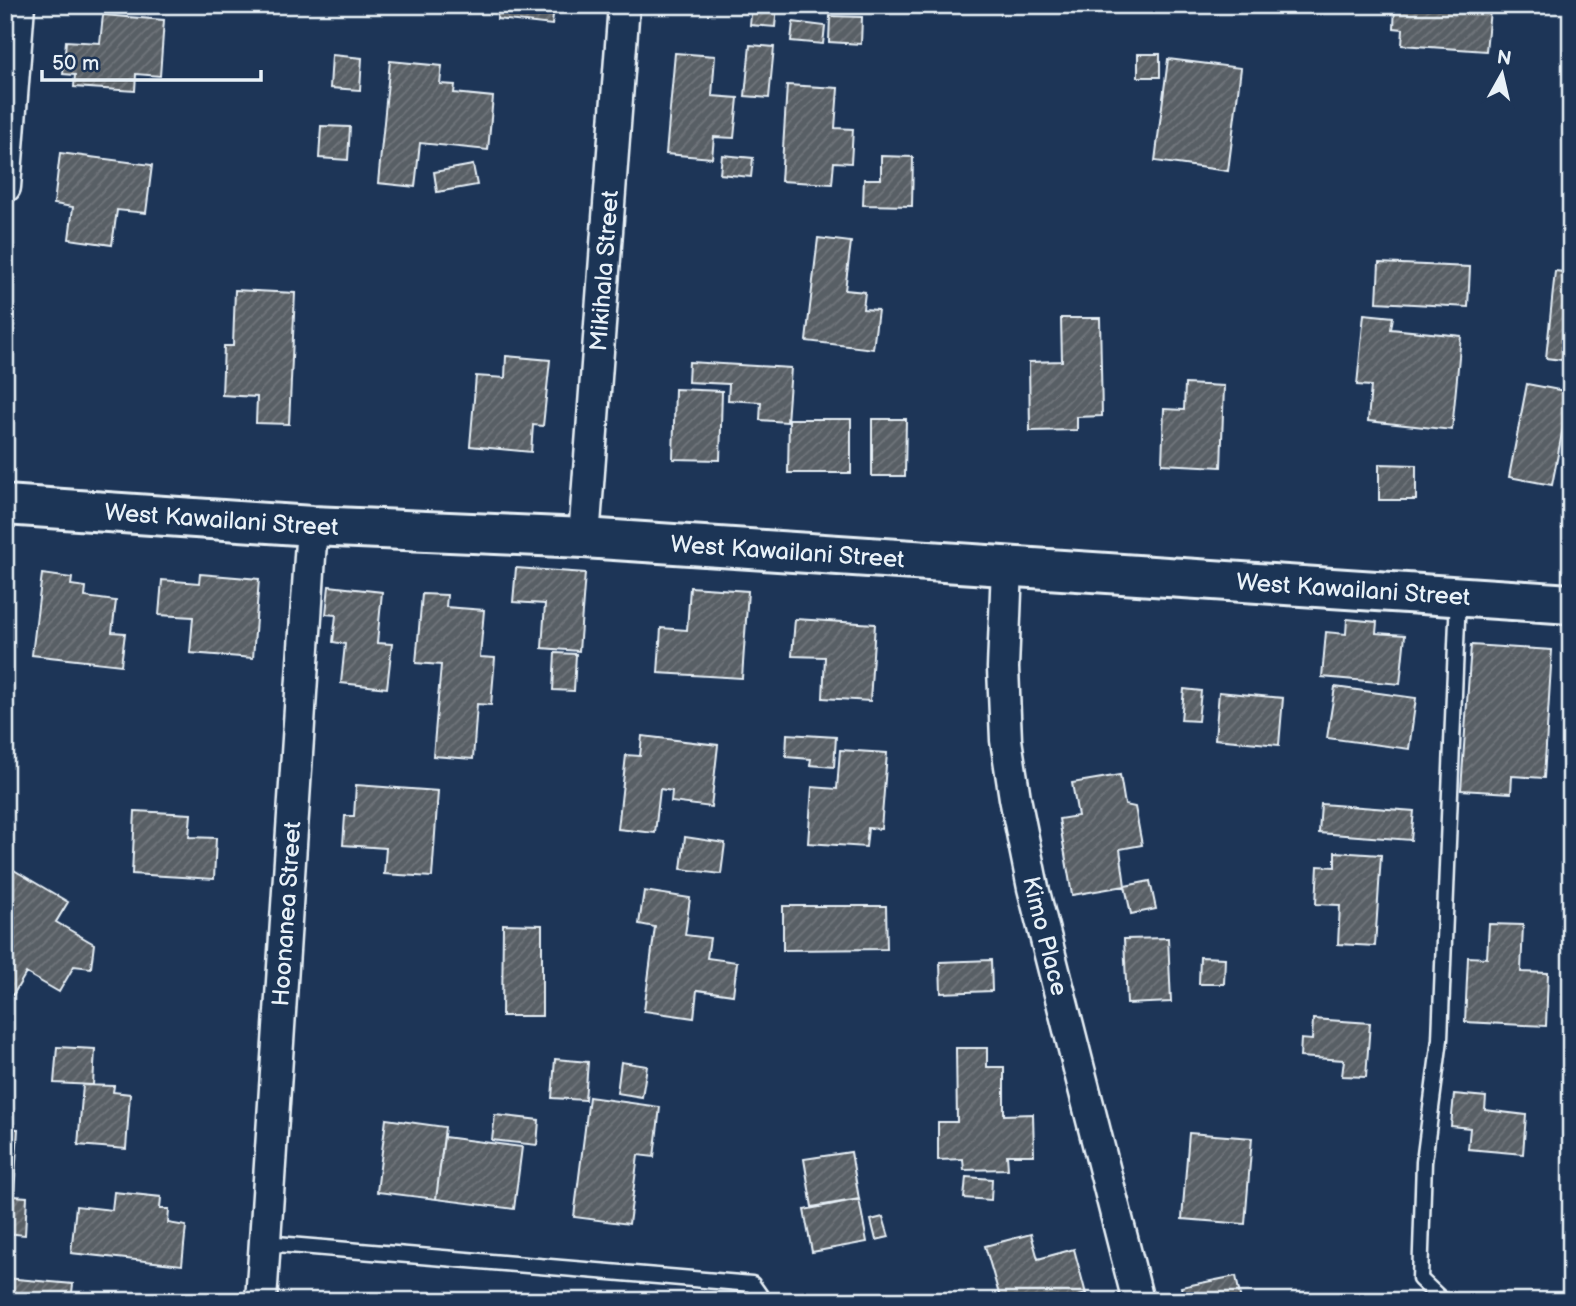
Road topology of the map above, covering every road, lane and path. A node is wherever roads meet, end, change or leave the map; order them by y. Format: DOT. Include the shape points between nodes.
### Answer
graph roads {
  1 [pos="19,5"];
  2 [pos="624,5"];
  3 [pos="5,187"];
  4 [pos="5,505"];
  5 [pos="312,526"];
  6 [pos="584,538"];
  7 [pos="1007,566"];
  8 [pos="1458,595"];
  9 [pos="1571,604"];
  10 [pos="265,1243"];
  11 [pos="261,1301"];
  12 [pos="764,1301"];
  13 [pos="1139,1301"];
  14 [pos="1443,1301"];
  1 -- 3 [label="street"];
  2 -- 6 [label="street, Mikihala Street"];
  4 -- 5 [label="street, West Kawailani Street"];
  5 -- 6 [label="street, West Kawailani Street"];
  5 -- 10 [label="street, Hoonanea Street"];
  6 -- 7 [label="street, West Kawailani Street"];
  7 -- 8 [label="street, West Kawailani Street"];
  7 -- 13 [label="street, Kimo Place" via="1003,680 1015,798 1033,888"];
  8 -- 9 [label="street, West Kawailani Street"];
  8 -- 14 [label="lane" via="1440,1040 1424,1162 1420,1279"];
  10 -- 11 [label="street, Hoonanea Street"];
  10 -- 12 [label="lane" via="752,1284"];
}
